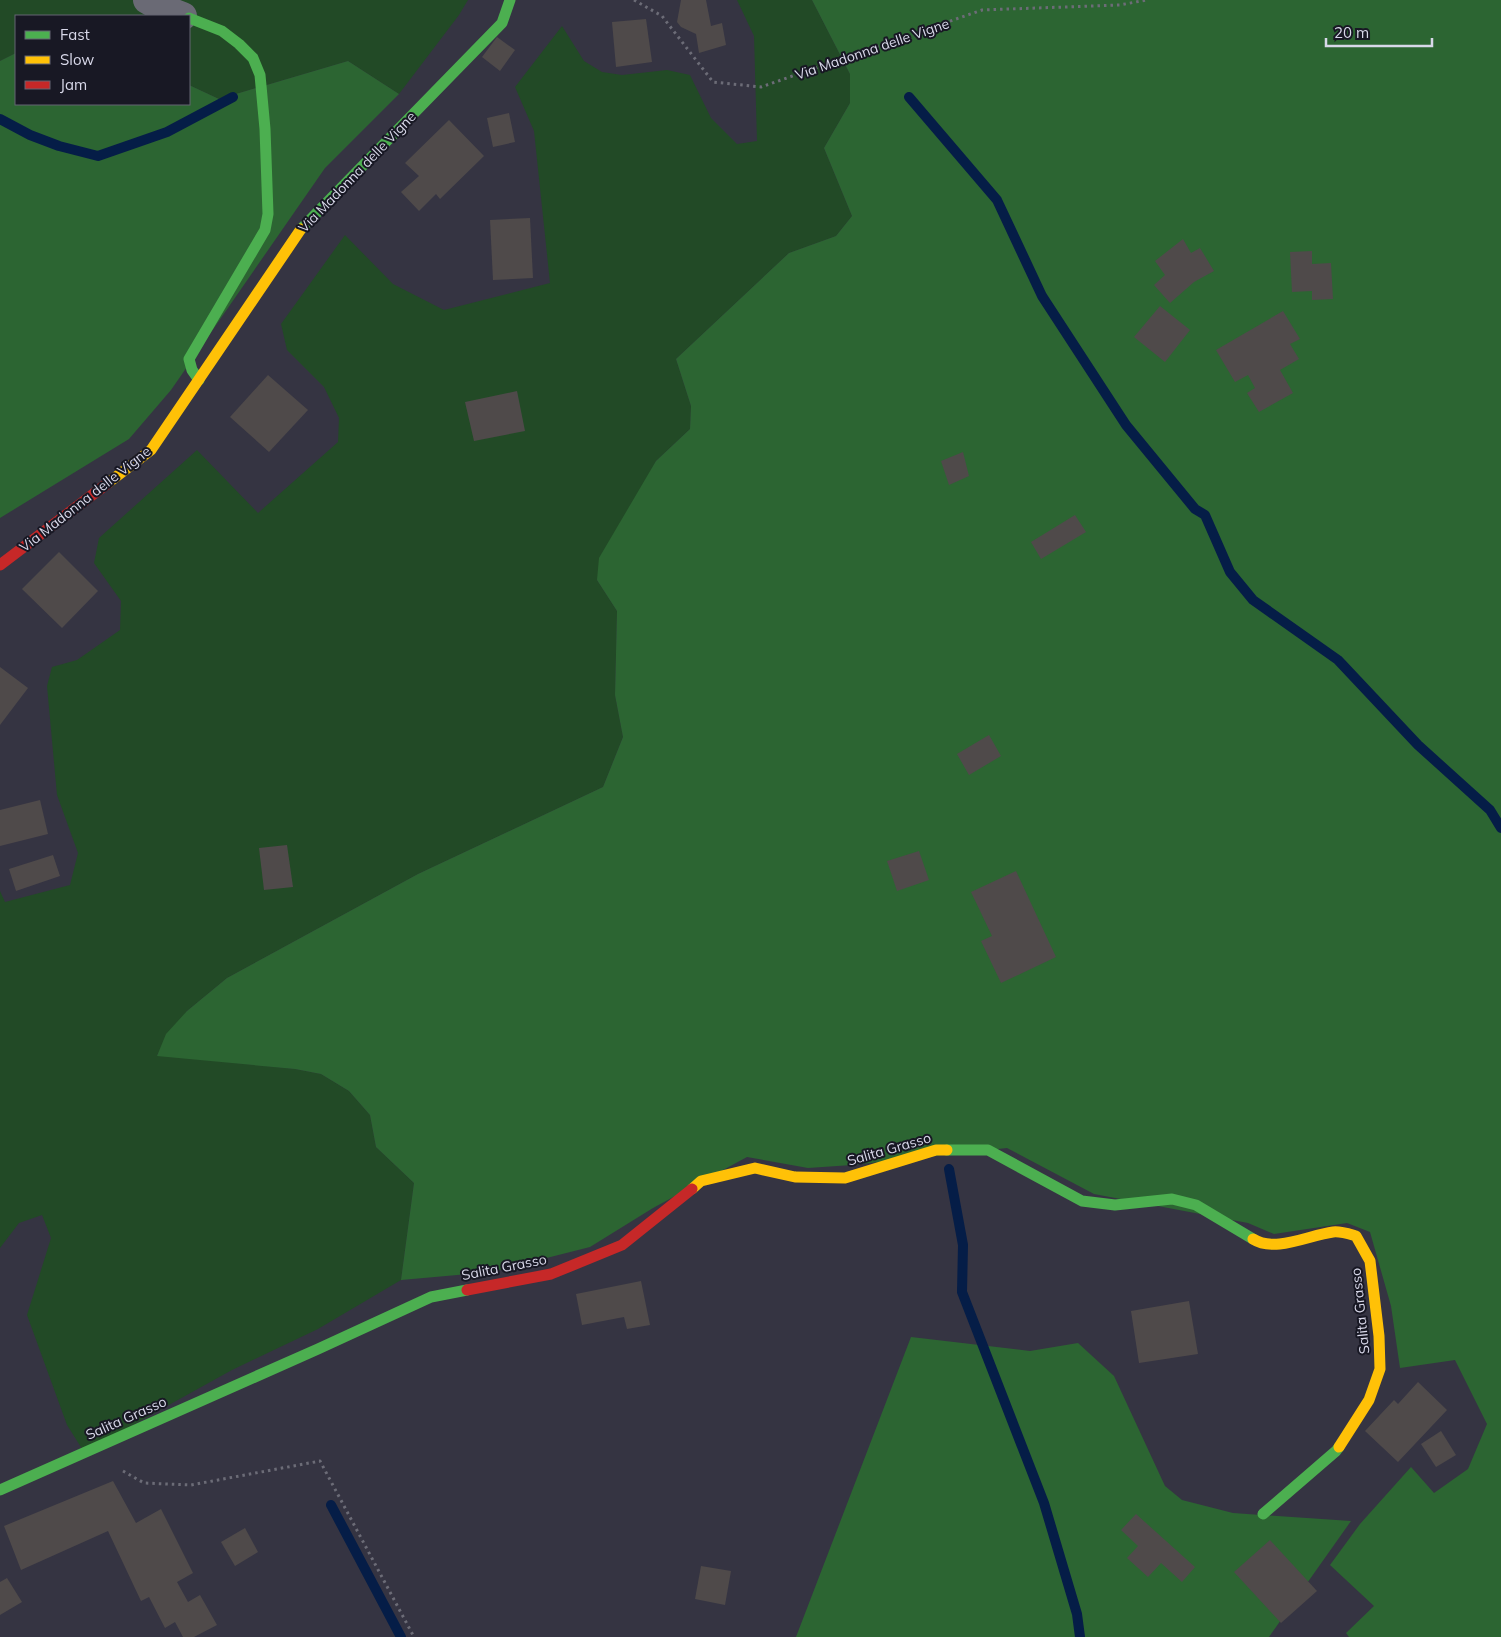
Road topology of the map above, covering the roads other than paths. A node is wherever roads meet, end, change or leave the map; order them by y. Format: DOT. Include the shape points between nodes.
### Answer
graph roads {
  1 [pos="147,0"];
  2 [pos="510,0"];
  3 [pos="181,15"];
  4 [pos="190,18"];
  5 [pos="199,380"];
  6 [pos="0,565"];
  7 [pos="0,1490"];
  8 [pos="1263,1514"];
  1 -- 3 [label="street"];
  2 -- 5 [label="street, Via Madonna delle Vigne" via="502,23 300,230"];
  4 -- 5 [label="street" via="222,31 239,44 252,58 260,76 268,214 265,230 189,359"];
  5 -- 6 [label="street, Via Madonna delle Vigne" via="151,450"];
  7 -- 8 [label="street, Salita Grasso" via="431,1297 551,1274 622,1245 701,1181 755,1168 795,1177 845,1178 936,1150 988,1150 1082,1201 1115,1205 1172,1199 1196,1205 1260,1244 1288,1243 1335,1231 1356,1236 1370,1261 1380,1369 1369,1400 1336,1450"];
}
